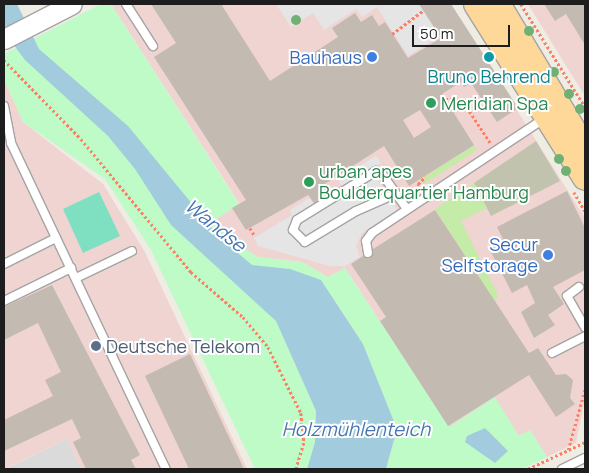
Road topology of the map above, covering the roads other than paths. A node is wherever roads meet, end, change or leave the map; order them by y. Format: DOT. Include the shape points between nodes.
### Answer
graph roads {
  1 [pos="72,4"];
  2 [pos="126,4"];
  3 [pos="497,9"];
  4 [pos="4,39"];
  5 [pos="153,46"];
  6 [pos="4,106"];
  7 [pos="553,114"];
  8 [pos="585,149"];
  9 [pos="585,178"];
  10 [pos="395,194"];
  11 [pos="407,209"];
  12 [pos="56,238"];
  13 [pos="132,251"];
  14 [pos="368,253"];
  15 [pos="4,264"];
  16 [pos="71,268"];
  17 [pos="76,278"];
  18 [pos="579,287"];
  19 [pos="4,301"];
  20 [pos="585,327"];
  21 [pos="585,336"];
  22 [pos="552,353"];
  23 [pos="585,458"];
  24 [pos="166,469"];
  25 [pos="562,469"];
  1 -- 4 [label="street"];
  2 -- 5 [label="lane"];
  3 -- 7 [label="main road"];
  6 -- 12 [label="lane" via="11,143"];
  7 -- 8 [label="main road"];
  7 -- 9 [label="main road"];
  7 -- 11 [label="lane"];
  10 -- 10 [label="lane" via="382,174 373,172 297,220 293,230 306,242 356,211"];
  10 -- 11 [label="lane"];
  11 -- 14 [label="lane" via="369,235"];
  12 -- 15 [label="lane"];
  12 -- 16 [label="lane"];
  13 -- 17 [label="lane"];
  16 -- 17 [label="lane"];
  16 -- 19 [label="lane"];
  17 -- 24 [label="lane"];
  18 -- 20 [label="lane" via="567,296"];
  21 -- 22 [label="lane"];
  23 -- 25 [label="lane"];
}
